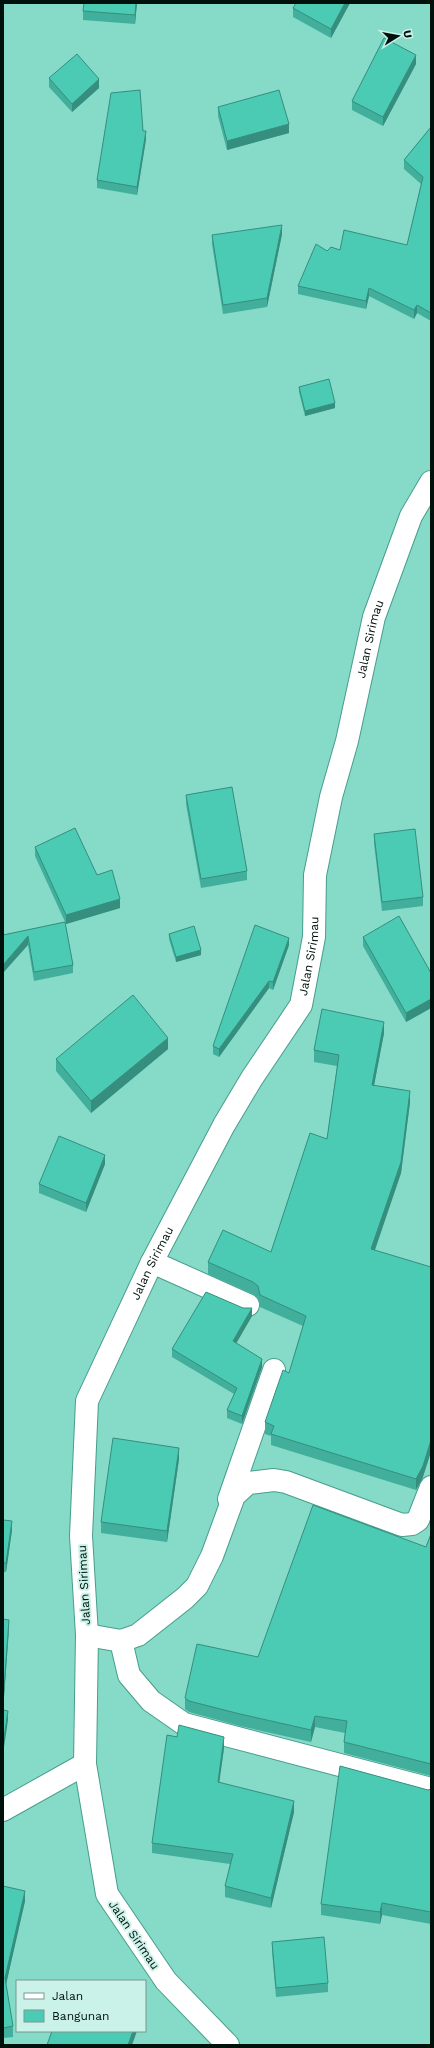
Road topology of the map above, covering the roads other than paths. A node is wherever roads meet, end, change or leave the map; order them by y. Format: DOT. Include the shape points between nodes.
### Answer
graph roads {
  1 [pos="431,482"];
  2 [pos="152,1262"];
  3 [pos="248,1305"];
  4 [pos="274,1370"];
  5 [pos="431,1487"];
  6 [pos="234,1496"];
  7 [pos="88,1635"];
  8 [pos="121,1641"];
  9 [pos="85,1764"];
  10 [pos="431,1789"];
  11 [pos="3,1810"];
  12 [pos="228,2045"];
  1 -- 2 [label="main road, Jalan Sirimau" via="411,516 374,617 314,875 314,937 301,1005 224,1125"];
  2 -- 3 [label="main road"];
  2 -- 7 [label="main road, Jalan Sirimau" via="87,1401 81,1536"];
  4 -- 6 [label="main road" via="229,1499"];
  5 -- 6 [label="main road" via="418,1520 412,1524 402,1524 286,1482 274,1480 248,1483"];
  6 -- 8 [label="main road" via="212,1556 197,1586 138,1635"];
  7 -- 8 [label="main road"];
  7 -- 9 [label="main road, Jalan Sirimau"];
  8 -- 10 [label="main road" via="129,1675 151,1701 184,1724"];
  9 -- 11 [label="main road"];
  9 -- 12 [label="main road, Jalan Sirimau" via="107,1894 166,1982"];
}
